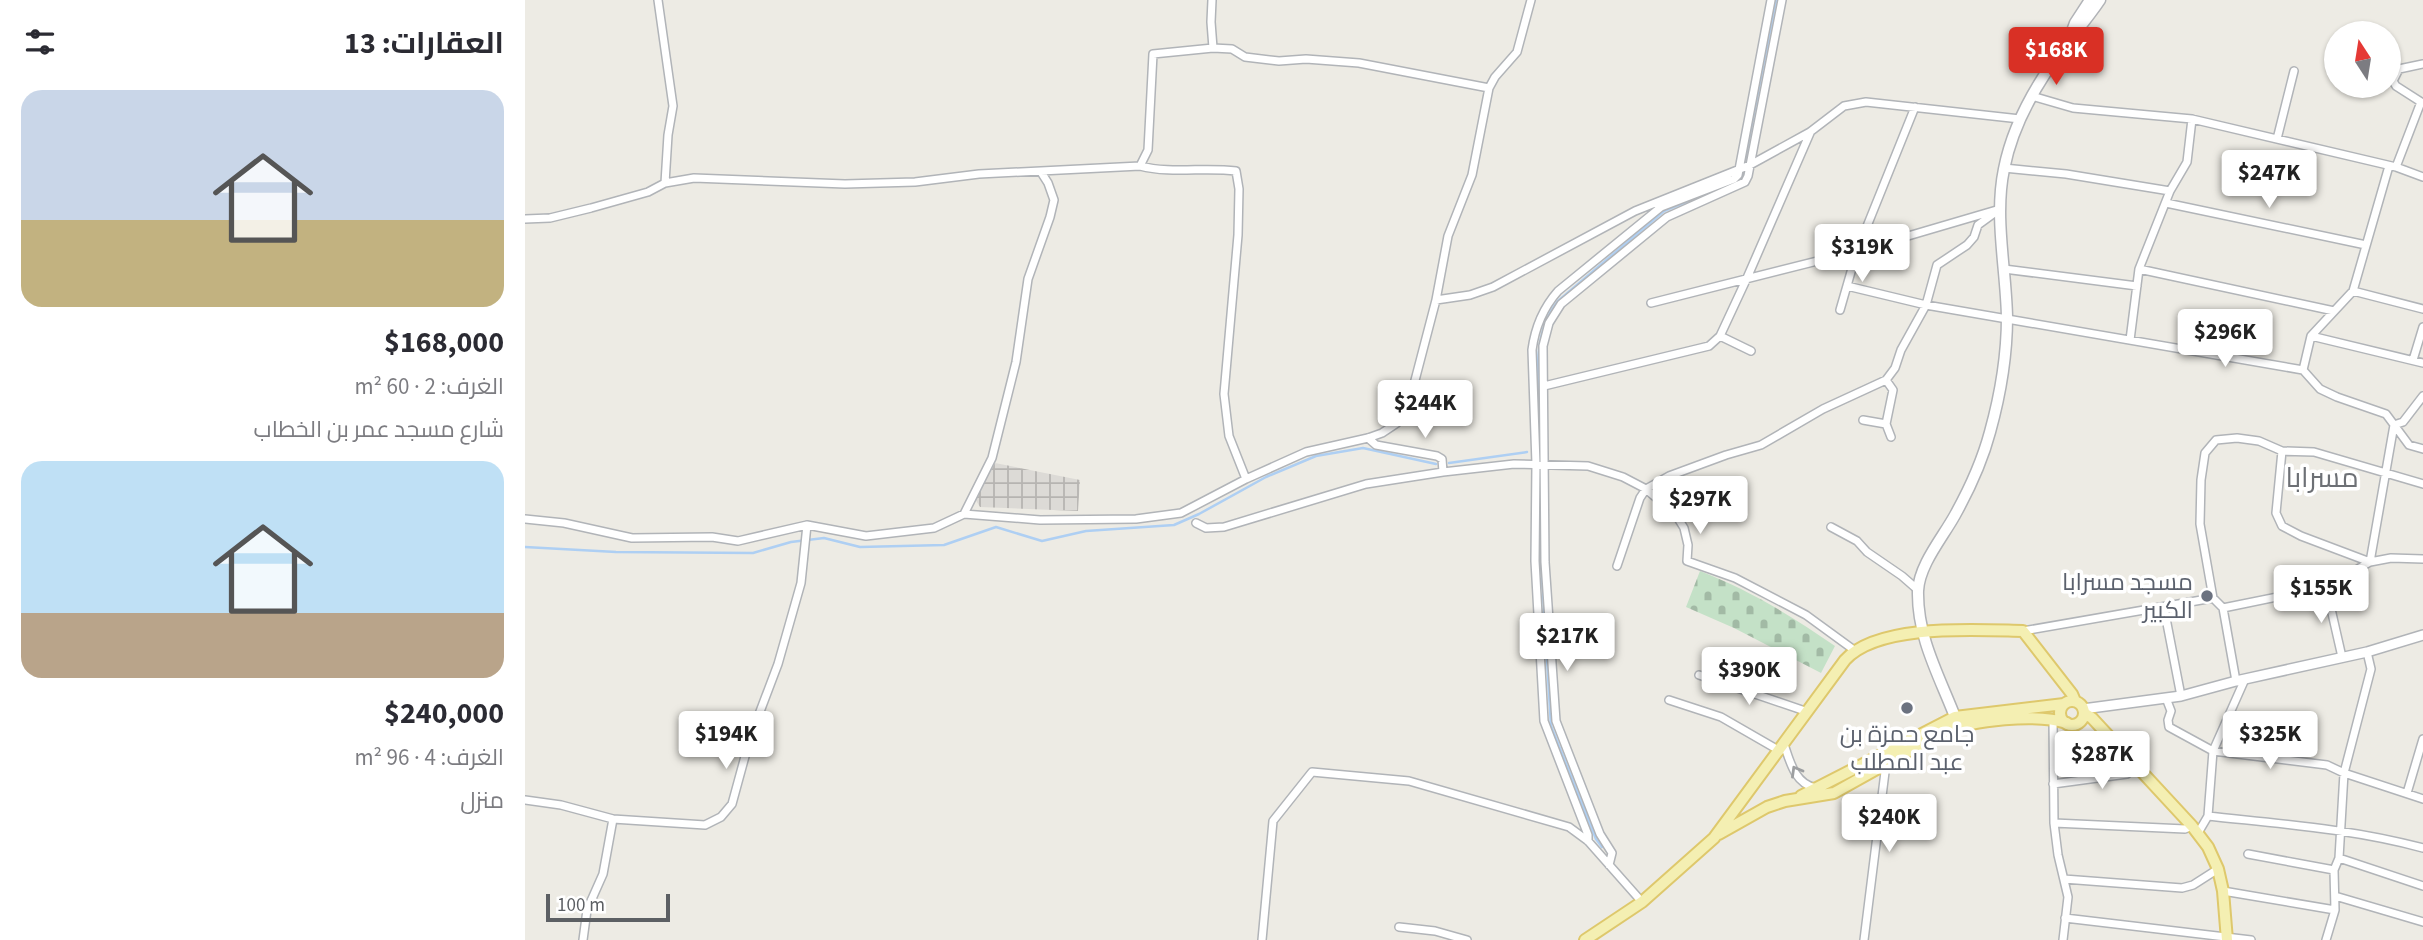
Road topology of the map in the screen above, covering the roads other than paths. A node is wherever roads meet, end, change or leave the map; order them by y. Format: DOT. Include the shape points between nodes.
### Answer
graph roads {
  1 [pos="658,0"];
  2 [pos="1212,0"];
  3 [pos="1531,0"];
  4 [pos="1771,0"];
  5 [pos="1782,0"];
  6 [pos="2091,0"];
  7 [pos="2101,0"];
  8 [pos="2068,41"];
  9 [pos="1213,48"];
  10 [pos="2423,64"];
  11 [pos="2294,71"];
  12 [pos="1489,88"];
  13 [pos="2032,96"];
  14 [pos="2422,102"];
  15 [pos="1915,107"];
  16 [pos="2020,119"];
  17 [pos="2192,119"];
  18 [pos="1810,132"];
  19 [pos="2277,139"];
  20 [pos="1750,165"];
  21 [pos="1140,166"];
  22 [pos="2392,167"];
  23 [pos="2004,168"];
  24 [pos="1739,170"];
  25 [pos="1041,172"];
  26 [pos="2423,177"];
  27 [pos="665,183"];
  28 [pos="2170,191"];
  29 [pos="2166,203"];
  30 [pos="2000,209"];
  31 [pos="525,219"];
  32 [pos="2366,245"];
  33 [pos="1857,251"];
  34 [pos="2004,269"];
  35 [pos="2139,269"];
  36 [pos="1747,278"];
  37 [pos="1847,286"];
  38 [pos="2137,286"];
  39 [pos="2353,291"];
  40 [pos="1436,300"];
  41 [pos="1651,303"];
  42 [pos="1926,304"];
  43 [pos="2423,309"];
  44 [pos="1840,310"];
  45 [pos="2334,311"];
  46 [pos="2007,319"];
  47 [pos="2423,327"];
  48 [pos="1720,336"];
  49 [pos="2311,336"];
  50 [pos="2130,340"];
  51 [pos="1751,351"];
  52 [pos="2413,360"];
  53 [pos="2423,363"];
  54 [pos="2303,370"];
  55 [pos="1886,380"];
  56 [pos="1544,386"];
  57 [pos="2423,396"];
  58 [pos="1863,420"];
  59 [pos="1886,424"];
  60 [pos="2394,425"];
  61 [pos="1891,437"];
  62 [pos="1369,438"];
  63 [pos="2423,449"];
  64 [pos="2282,451"];
  65 [pos="1536,464"];
  66 [pos="1546,464"];
  67 [pos="1443,472"];
  68 [pos="2386,473"];
  69 [pos="1245,479"];
  70 [pos="2423,484"];
  71 [pos="1646,489"];
  72 [pos="964,514"];
  73 [pos="525,519"];
  74 [pos="1196,523"];
  75 [pos="807,525"];
  76 [pos="1831,527"];
  77 [pos="2423,559"];
  78 [pos="2370,562"];
  79 [pos="1617,566"];
  80 [pos="2326,587"];
  81 [pos="1918,590"];
  82 [pos="2213,598"];
  83 [pos="2164,608"];
  84 [pos="2223,608"];
  85 [pos="2023,631"];
  86 [pos="1923,632"];
  87 [pos="2423,635"];
  88 [pos="1854,650"];
  89 [pos="2367,652"];
  90 [pos="2343,657"];
  91 [pos="1699,675"];
  92 [pos="2240,680"];
  93 [pos="2181,696"];
  94 [pos="2166,698"];
  95 [pos="1669,700"];
  96 [pos="2077,707"];
  97 [pos="1808,712"];
  98 [pos="2053,719"];
  99 [pos="1957,722"];
  100 [pos="2067,723"];
  101 [pos="2423,739"];
  102 [pos="1782,748"];
  103 [pos="2213,751"];
  104 [pos="1886,764"];
  105 [pos="2137,766"];
  106 [pos="2344,773"];
  107 [pos="2053,784"];
  108 [pos="1817,788"];
  109 [pos="2407,793"];
  110 [pos="2423,799"];
  111 [pos="525,800"];
  112 [pos="1792,800"];
  113 [pos="2209,816"];
  114 [pos="613,819"];
  115 [pos="2054,823"];
  116 [pos="2195,829"];
  117 [pos="2341,831"];
  118 [pos="1714,838"];
  119 [pos="1588,841"];
  120 [pos="2423,848"];
  121 [pos="2248,854"];
  122 [pos="2339,858"];
  123 [pos="1609,865"];
  124 [pos="2218,869"];
  125 [pos="2334,870"];
  126 [pos="2064,879"];
  127 [pos="2423,886"];
  128 [pos="2223,891"];
  129 [pos="2335,897"];
  130 [pos="1642,902"];
  131 [pos="2335,911"];
  132 [pos="2065,918"];
  133 [pos="2423,922"];
  134 [pos="1399,927"];
  135 [pos="2227,938"];
  136 [pos="583,940"];
  137 [pos="1262,940"];
  138 [pos="1467,940"];
  139 [pos="1585,940"];
  140 [pos="1864,940"];
  141 [pos="2063,940"];
  142 [pos="2251,940"];
  143 [pos="2326,940"];
  1 -- 27 [label="street" via="673,106"];
  2 -- 9 [label="street"];
  3 -- 12 [label="street" via="1517,52"];
  4 -- 24 [label="street"];
  5 -- 20 [label="street"];
  6 -- 8 [label="main road"];
  7 -- 8 [label="main road"];
  8 -- 13 [label="main road"];
  9 -- 12 [label="street" via="1279,61 1359,63"];
  9 -- 21 [label="street" via="1153,54 1148,150"];
  10 -- 14 [label="street" via="2397,71 2393,81"];
  11 -- 19 [label="street"];
  12 -- 40 [label="street" via="1472,174 1448,236"];
  13 -- 16 [label="main road"];
  13 -- 17 [label="street" via="2073,108"];
  14 -- 22 [label="street"];
  15 -- 16 [label="street"];
  15 -- 18 [label="street" via="1866,102 1844,106"];
  15 -- 33 [label="street"];
  16 -- 23 [label="main road"];
  17 -- 19 [label="street"];
  17 -- 28 [label="street" via="2187,162"];
  18 -- 20 [label="street"];
  18 -- 36 [label="street"];
  19 -- 22 [label="street"];
  20 -- 24 [label="street"];
  20 -- 56 [label="street" via="1745,182 1667,217 1561,304 1549,323 1543,346"];
  21 -- 25 [label="street"];
  21 -- 69 [label="street" via="1236,171 1238,235 1224,394 1229,436"];
  22 -- 26 [label="street"];
  22 -- 32 [label="street"];
  23 -- 28 [label="street"];
  23 -- 30 [label="main road"];
  24 -- 40 [label="street" via="1635,211 1493,287"];
  24 -- 65 [label="street" via="1734,179 1661,207 1551,299 1532,349"];
  25 -- 27 [label="street" via="915,182 694,178"];
  25 -- 72 [label="street" via="1054,200 1028,279 1016,362 992,458"];
  27 -- 31 [label="street" via="591,208"];
  28 -- 29 [label="street"];
  29 -- 32 [label="street"];
  29 -- 35 [label="street"];
  30 -- 33 [label="street"];
  30 -- 34 [label="main road"];
  30 -- 42 [label="street" via="1979,225 1967,245 1937,265"];
  32 -- 39 [label="street"];
  33 -- 36 [label="street"];
  33 -- 37 [label="street"];
  34 -- 38 [label="street"];
  34 -- 46 [label="main road"];
  35 -- 38 [label="street"];
  35 -- 45 [label="street"];
  36 -- 41 [label="street"];
  36 -- 48 [label="street"];
  37 -- 42 [label="street"];
  37 -- 44 [label="street"];
  38 -- 50 [label="street"];
  39 -- 43 [label="street"];
  39 -- 45 [label="street"];
  40 -- 62 [label="street" via="1413,388 1397,423"];
  42 -- 46 [label="street"];
  42 -- 55 [label="street"];
  45 -- 49 [label="street"];
  46 -- 50 [label="street"];
  46 -- 81 [label="main road" via="1995,415 1983,460"];
  47 -- 52 [label="street"];
  48 -- 51 [label="street"];
  48 -- 56 [label="street" via="1709,345"];
  49 -- 52 [label="street"];
  49 -- 54 [label="street"];
  50 -- 54 [label="street"];
  52 -- 53 [label="street"];
  54 -- 60 [label="street" via="2320,389 2386,414"];
  55 -- 59 [label="street" via="1893,390"];
  55 -- 71 [label="street" via="1761,445 1669,476"];
  56 -- 66 [label="street"];
  57 -- 60 [label="street" via="2403,422"];
  58 -- 59 [label="street"];
  59 -- 61 [label="street"];
  60 -- 63 [label="street" via="2409,445"];
  60 -- 68 [label="street"];
  62 -- 67 [label="street" via="1376,445 1437,456 1442,459"];
  62 -- 69 [label="street" via="1320,447"];
  64 -- 68 [label="street" via="2314,452"];
  64 -- 78 [label="street" via="2276,513 2282,526"];
  64 -- 82 [label="street" via="2237,438 2215,440 2205,453 2200,524"];
  65 -- 66 [label="street"];
  65 -- 67 [label="street"];
  65 -- 119 [label="street" via="1535,561 1544,721"];
  66 -- 71 [label="street" via="1588,466"];
  66 -- 123 [label="street" via="1545,562 1556,721 1600,834 1612,853"];
  67 -- 74 [label="street" via="1366,484 1224,527 1206,528"];
  68 -- 70 [label="street"];
  68 -- 78 [label="street"];
  69 -- 72 [label="street" via="1181,513 1136,519 1040,520"];
  71 -- 79 [label="street"];
  71 -- 88 [label="street" via="1684,528 1687,561 1806,615"];
  72 -- 75 [label="street" via="934,528 866,536"];
  73 -- 75 [label="street" via="632,538 738,541"];
  75 -- 114 [label="street" via="801,583 732,804 721,817 705,825"];
  76 -- 81 [label="street" via="1857,541"];
  77 -- 78 [label="street"];
  78 -- 80 [label="street"];
  80 -- 84 [label="street"];
  80 -- 90 [label="street"];
  81 -- 86 [label="main road"];
  82 -- 83 [label="street"];
  82 -- 84 [label="street"];
  83 -- 85 [label="street"];
  83 -- 93 [label="street"];
  84 -- 92 [label="street"];
  85 -- 86 [label="main road"];
  85 -- 96 [label="main road"];
  86 -- 88 [label="main road"];
  86 -- 99 [label="main road"];
  87 -- 89 [label="street"];
  88 -- 97 [label="main road"];
  89 -- 90 [label="street"];
  89 -- 106 [label="street" via="2371,670"];
  90 -- 92 [label="street"];
  91 -- 97 [label="street"];
  92 -- 93 [label="street"];
  92 -- 103 [label="street"];
  93 -- 94 [label="street"];
  94 -- 96 [label="street"];
  94 -- 103 [label="street" via="2171,711 2169,727"];
  95 -- 102 [label="street" via="1721,717"];
  96 -- 99 [label="main road"];
  96 -- 100 [label="main road" via="2078,723"];
  96 -- 100 [label="main road" via="2061,714"];
  96 -- 105 [label="main road"];
  97 -- 102 [label="main road"];
  98 -- 99 [label="main road"];
  98 -- 100 [label="main road"];
  98 -- 107 [label="street"];
  99 -- 104 [label="main road"];
  99 -- 108 [label="main road"];
  101 -- 109 [label="street"];
  108 -- 102 [label="street, one-way" via="1800,779"];
  102 -- 118 [label="main road"];
  103 -- 106 [label="street" via="2327,765"];
  103 -- 113 [label="street"];
  104 -- 112 [label="main road" via="1834,793"];
  104 -- 140 [label="street"];
  105 -- 107 [label="street" via="2127,774"];
  105 -- 116 [label="main road"];
  106 -- 109 [label="street"];
  106 -- 117 [label="street"];
  107 -- 115 [label="street"];
  108 -- 112 [label="main road"];
  109 -- 110 [label="street"];
  111 -- 114 [label="street"];
  112 -- 118 [label="main road" via="1749,816"];
  113 -- 116 [label="street"];
  113 -- 117 [label="street"];
  114 -- 136 [label="street" via="603,874 587,910"];
  115 -- 116 [label="street"];
  115 -- 126 [label="street"];
  116 -- 124 [label="main road"];
  117 -- 120 [label="street"];
  117 -- 122 [label="street"];
  118 -- 130 [label="main road"];
  119 -- 123 [label="street"];
  119 -- 137 [label="street" via="1569,827 1409,781 1312,772 1273,821"];
  121 -- 125 [label="street"];
  122 -- 125 [label="street"];
  122 -- 127 [label="street"];
  123 -- 130 [label="street"];
  124 -- 126 [label="street" via="2182,888"];
  124 -- 128 [label="main road"];
  125 -- 129 [label="street"];
  126 -- 132 [label="street" via="2068,897"];
  128 -- 131 [label="street"];
  128 -- 135 [label="main road"];
  129 -- 131 [label="street"];
  129 -- 133 [label="street"];
  130 -- 139 [label="main road"];
  131 -- 143 [label="street"];
  132 -- 135 [label="street"];
  132 -- 141 [label="street"];
  134 -- 138 [label="street"];
  135 -- 142 [label="street"];
}
